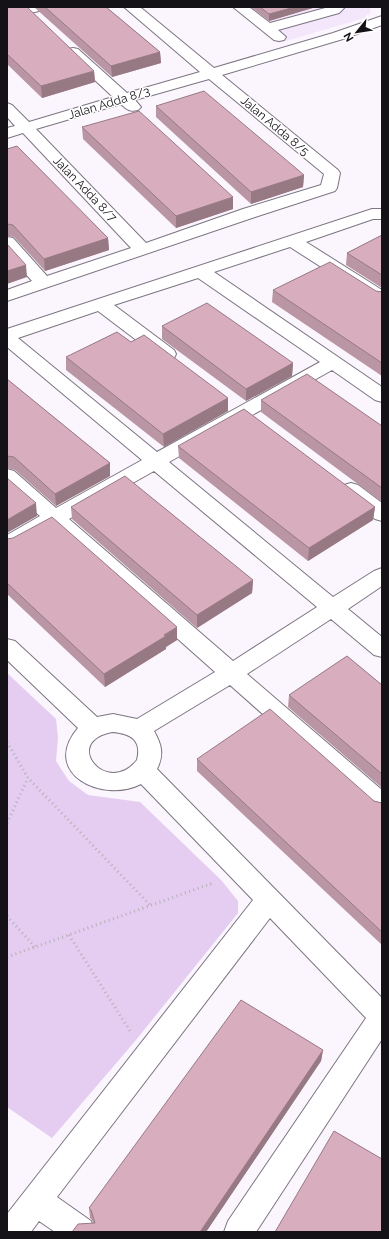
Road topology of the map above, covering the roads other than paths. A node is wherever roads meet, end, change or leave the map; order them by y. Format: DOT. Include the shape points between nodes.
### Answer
graph roads {
  1 [pos="131,7"];
  2 [pos="240,7"];
  3 [pos="338,7"];
  4 [pos="32,11"];
  5 [pos="7,15"];
  6 [pos="382,20"];
  7 [pos="268,28"];
  8 [pos="382,31"];
  9 [pos="338,36"];
  10 [pos="61,41"];
  11 [pos="294,49"];
  12 [pos="211,73"];
  13 [pos="124,98"];
  14 [pos="7,108"];
  15 [pos="146,119"];
  16 [pos="26,128"];
  17 [pos="7,133"];
  18 [pos="382,214"];
  19 [pos="293,241"];
  20 [pos="7,242"];
  21 [pos="143,250"];
  22 [pos="200,271"];
  23 [pos="44,284"];
  24 [pos="7,296"];
  25 [pos="382,298"];
  26 [pos="101,304"];
  27 [pos="7,337"];
  28 [pos="333,362"];
  29 [pos="182,365"];
  30 [pos="382,396"];
  31 [pos="226,398"];
  32 [pos="251,416"];
  33 [pos="155,462"];
  34 [pos="7,476"];
  35 [pos="338,481"];
  36 [pos="382,514"];
  37 [pos="55,518"];
  38 [pos="7,544"];
  39 [pos="382,576"];
  40 [pos="330,608"];
  41 [pos="7,648"];
  42 [pos="382,649"];
  43 [pos="231,673"];
  44 [pos="93,728"];
  45 [pos="138,730"];
  46 [pos="143,770"];
  47 [pos="382,805"];
  48 [pos="268,900"];
  49 [pos="378,1006"];
  50 [pos="37,1201"];
  51 [pos="12,1232"];
  52 [pos="80,1232"];
  53 [pos="239,1232"];
  1 -- 12 [label="street"];
  2 -- 7 [label="street"];
  3 -- 7 [label="street"];
  4 -- 5 [label="street"];
  6 -- 9 [label="street"];
  7 -- 11 [label="street"];
  8 -- 9 [label="street"];
  9 -- 11 [label="street, Jalan Adda 8/3"];
  10 -- 13 [label="street"];
  11 -- 12 [label="street, Jalan Adda 8/3"];
  12 -- 13 [label="street, Jalan Adda 8/3"];
  12 -- 21 [label="street, Jalan Adda 8/5" via="332,173 329,188 243,208"];
  13 -- 15 [label="street"];
  13 -- 16 [label="street, Jalan Adda 8/3"];
  14 -- 16 [label="street, Jalan Adda 8/7"];
  16 -- 17 [label="street, Jalan Adda 8/3"];
  16 -- 21 [label="street, Jalan Adda 8/7"];
  18 -- 19 [label="street" via="372,214"];
  19 -- 22 [label="street"];
  19 -- 25 [label="street"];
  20 -- 23 [label="street"];
  21 -- 23 [label="street"];
  22 -- 26 [label="street"];
  22 -- 28 [label="street"];
  23 -- 24 [label="street"];
  26 -- 27 [label="street"];
  26 -- 29 [label="street"];
  27 -- 33 [label="street"];
  28 -- 30 [label="street"];
  28 -- 32 [label="street"];
  31 -- 32 [label="street"];
  32 -- 33 [label="street"];
  33 -- 37 [label="street"];
  33 -- 40 [label="street"];
  34 -- 37 [label="street"];
  35 -- 36 [label="street"];
  37 -- 38 [label="street"];
  37 -- 43 [label="street"];
  39 -- 40 [label="street"];
  40 -- 42 [label="street"];
  40 -- 43 [label="street"];
  41 -- 44 [label="street"];
  43 -- 45 [label="street"];
  43 -- 47 [label="street"];
  44 -- 45 [label="street" via="112,723 126,724"];
  44 -- 46 [label="street" via="79,741 76,752 82,769 89,775 107,782 131,778"];
  45 -- 46 [label="street" via="147,738 151,749 150,760"];
  46 -- 48 [label="street"];
  48 -- 49 [label="street"];
  48 -- 50 [label="street"];
  49 -- 53 [label="street"];
  50 -- 51 [label="street"];
  50 -- 52 [label="street"];
}
